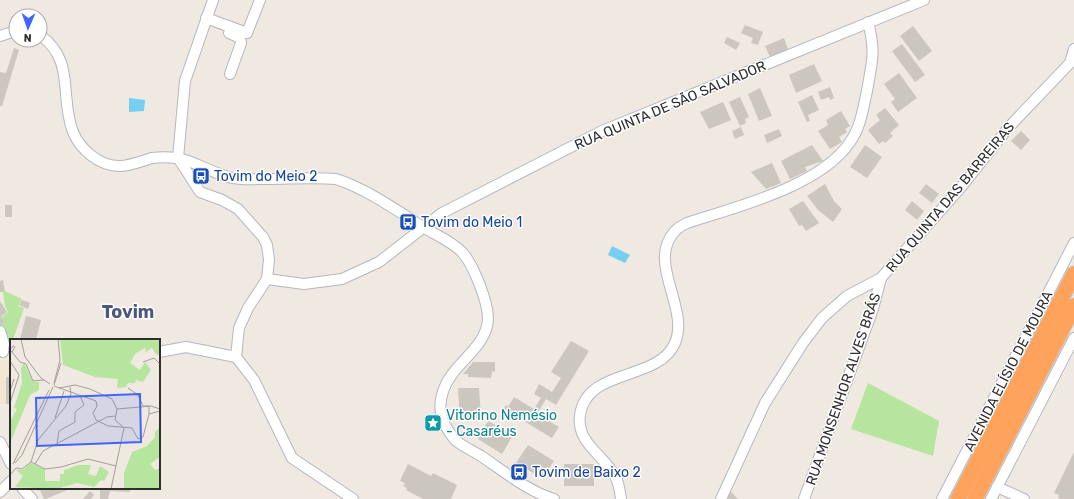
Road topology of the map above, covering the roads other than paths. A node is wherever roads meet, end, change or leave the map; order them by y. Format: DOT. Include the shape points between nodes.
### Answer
graph roads {
  1 [pos="213,0"];
  2 [pos="260,0"];
  3 [pos="924,0"];
  4 [pos="205,21"];
  5 [pos="868,22"];
  6 [pos="48,41"];
  7 [pos="1074,49"];
  8 [pos="230,74"];
  9 [pos="178,158"];
  10 [pos="423,227"];
  11 [pos="1074,243"];
  12 [pos="1074,274"];
  13 [pos="881,278"];
  14 [pos="267,279"];
  15 [pos="1074,306"];
  16 [pos="0,331"];
  17 [pos="1074,338"];
  18 [pos="5,352"];
  19 [pos="160,352"];
  20 [pos="236,357"];
  21 [pos="0,442"];
  22 [pos="10,462"];
  23 [pos="10,482"];
  24 [pos="997,487"];
  25 [pos="23,489"];
  26 [pos="0,492"];
  27 [pos="32,499"];
  28 [pos="353,499"];
  29 [pos="554,499"];
  30 [pos="622,499"];
  31 [pos="721,499"];
  32 [pos="804,499"];
  33 [pos="942,499"];
  34 [pos="958,499"];
  35 [pos="975,499"];
  36 [pos="991,499"];
  37 [pos="1024,499"];
  1 -- 4 [label="street"];
  2 -- 4 [label="street" via="247,34"];
  3 -- 5 [label="street, RUA QUINTA DE SÃO SALVADOR"];
  4 -- 8 [label="street" via="240,38 241,43"];
  4 -- 9 [label="street" via="185,81"];
  5 -- 10 [label="street, RUA QUINTA DE SÃO SALVADOR" via="602,132 442,213"];
  5 -- 30 [label="street" via="874,52 862,113 850,142 825,168 778,193 687,223 675,231 665,254 665,265 679,328 670,352 651,365 598,387 583,404 580,429 584,439 614,475"];
  6 -- 9 [label="street" via="63,66 70,122 81,145 93,157 121,166 154,158"];
  7 -- 13 [label="street, RUA QUINTA DAS BARREIRAS" via="1070,63 1008,128 962,186"];
  9 -- 10 [label="street" via="234,179 336,179 349,183"];
  9 -- 14 [label="street" via="200,192 238,209 263,237 269,260"];
  10 -- 14 [label="street, RUA QUINTA DE SÃO SALVADOR" via="379,262 342,278 304,284"];
  10 -- 29 [label="street" via="452,243 462,252 471,265 482,293 488,319 483,336 447,382 443,392 441,414 445,425 455,440 517,480"];
  11 -- 33 [label="street, AVENIDA ELÍSIO DE MOURA"];
  12 -- 34 [label="highway"];
  13 -- 31 [label="street, RUA QUINTA DAS BARREIRAS" via="847,296 822,318 803,343 765,403"];
  13 -- 32 [label="street, RUA MONSENHOR ALVES BRÁS" via="873,309"];
  14 -- 20 [label="street" via="248,308 239,328"];
  15 -- 35 [label="highway"];
  16 -- 18 [label="street"];
  17 -- 24 [label="street"];
  19 -- 20 [label="street" via="186,347"];
  20 -- 28 [label="street" via="254,380 292,458"];
  21 -- 22 [label="street"];
  23 -- 26 [label="street"];
  24 -- 36 [label="street"];
  24 -- 37 [label="street"];
  25 -- 27 [label="street"];
}
